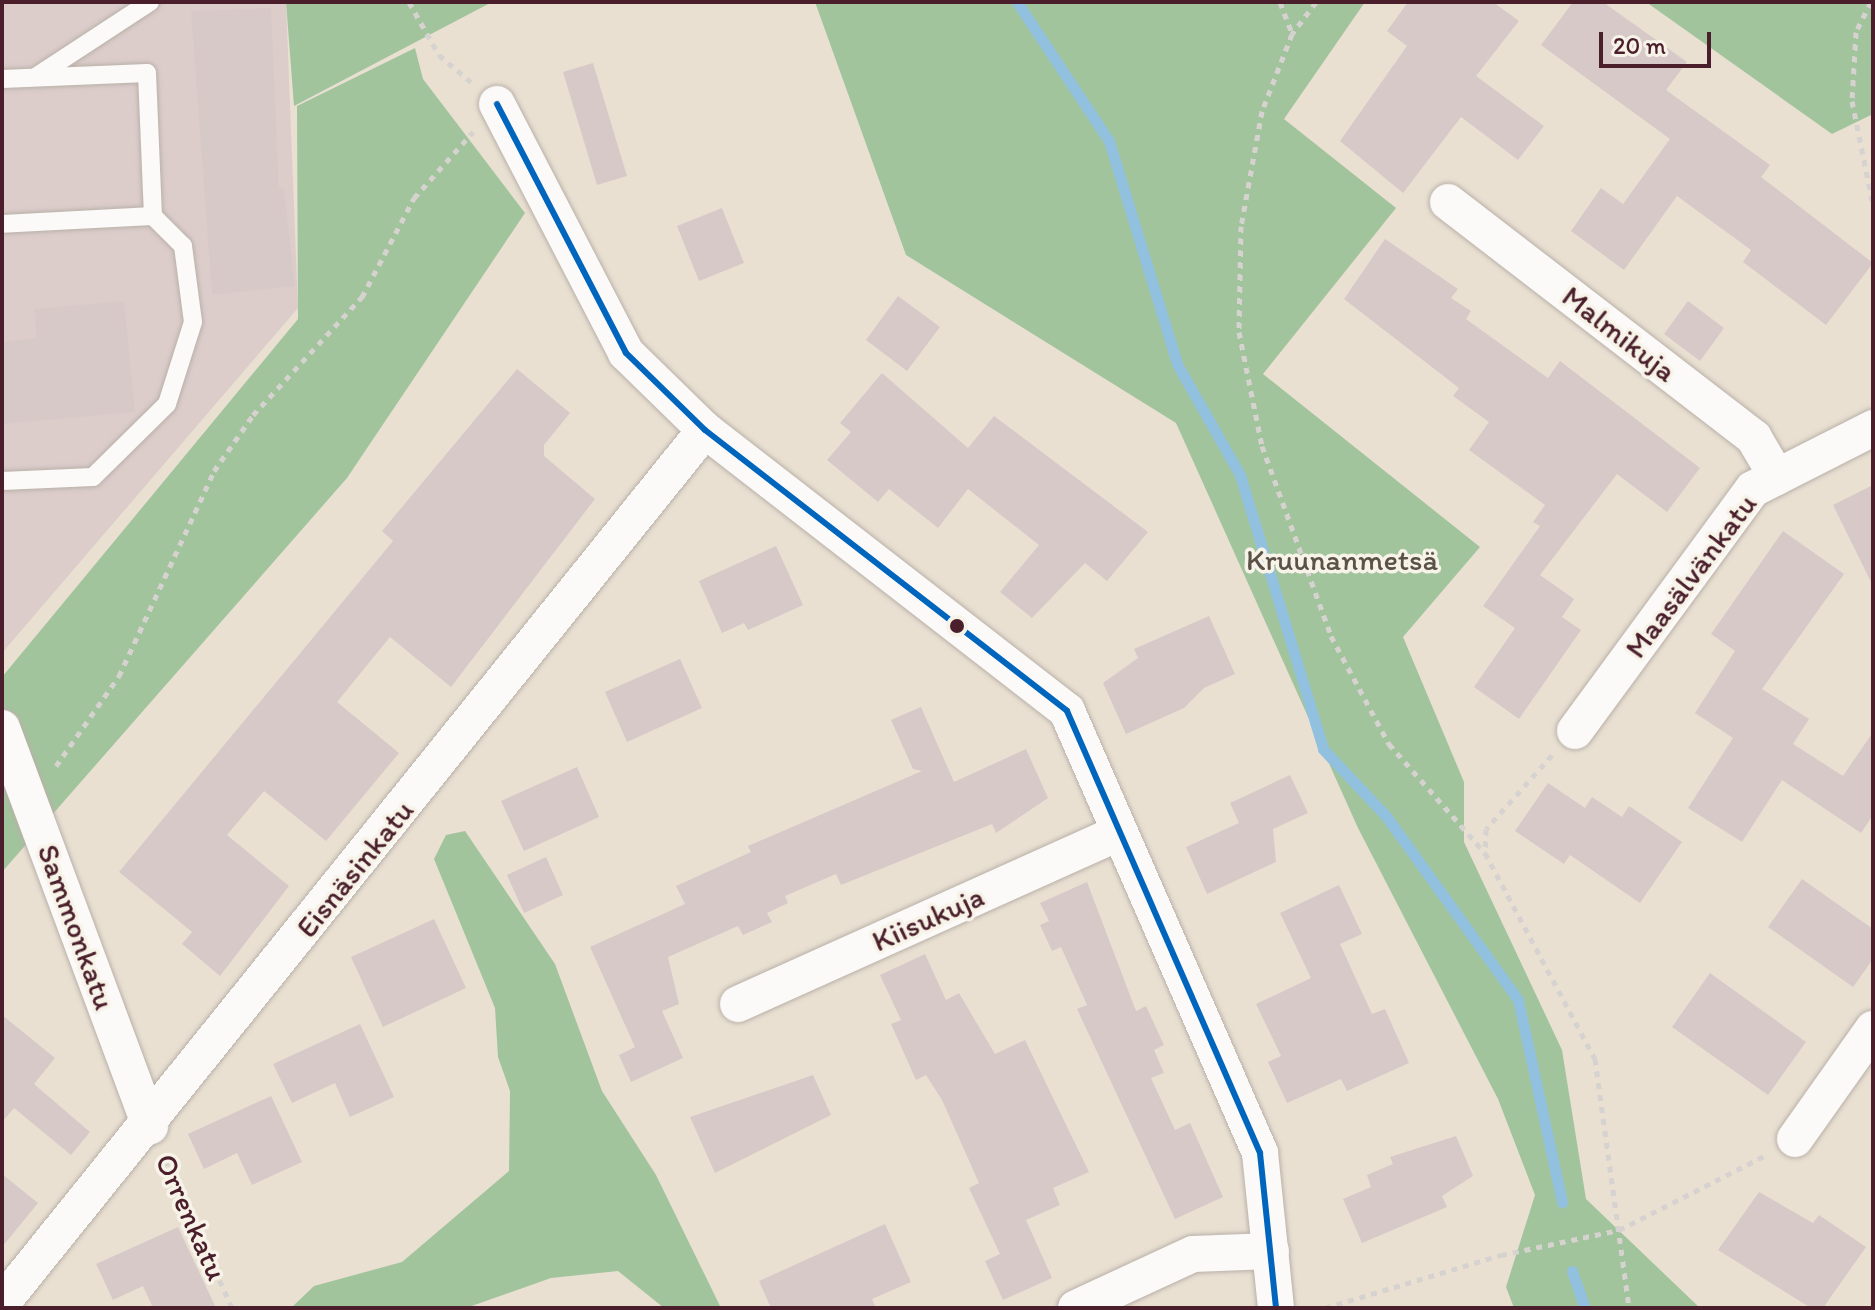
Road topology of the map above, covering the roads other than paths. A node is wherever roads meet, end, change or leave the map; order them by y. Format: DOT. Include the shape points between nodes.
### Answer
graph roads {
  1 [pos="150,2"];
  2 [pos="35,78"];
  3 [pos="2,79"];
  4 [pos="497,104"];
  5 [pos="1448,202"];
  6 [pos="153,216"];
  7 [pos="2,224"];
  8 [pos="1873,428"];
  9 [pos="705,430"];
  10 [pos="1777,477"];
  11 [pos="2,481"];
  12 [pos="2,728"];
  13 [pos="1575,731"];
  14 [pos="1118,833"];
  15 [pos="738,1004"];
  16 [pos="1873,1029"];
  17 [pos="150,1126"];
  18 [pos="1795,1139"];
  19 [pos="1271,1251"];
  20 [pos="2,1303"];
  21 [pos="1076,1308"];
  22 [pos="1276,1308"];
  1 -- 2 [label="lane"];
  2 -- 3 [label="lane"];
  2 -- 6 [label="lane" via="147,73"];
  4 -- 9 [label="street" via="626,353"];
  5 -- 10 [label="street, Malmikuja" via="1754,438"];
  6 -- 7 [label="lane"];
  6 -- 11 [label="lane" via="183,246 193,322 167,404 93,477"];
  8 -- 10 [label="street, Maasälvänkatu"];
  9 -- 14 [label="street" via="1067,711"];
  9 -- 17 [label="street, Eisnäsinkatu"];
  10 -- 13 [label="street, Maasälvänkatu" via="1753,489"];
  12 -- 17 [label="street, Sammonkatu"];
  14 -- 15 [label="street, Kiisukuja"];
  14 -- 19 [label="street" via="1260,1153"];
  16 -- 18 [label="street"];
  17 -- 20 [label="street, Eisnäsinkatu"];
  19 -- 21 [label="street" via="1193,1254"];
  19 -- 22 [label="street"];
}
